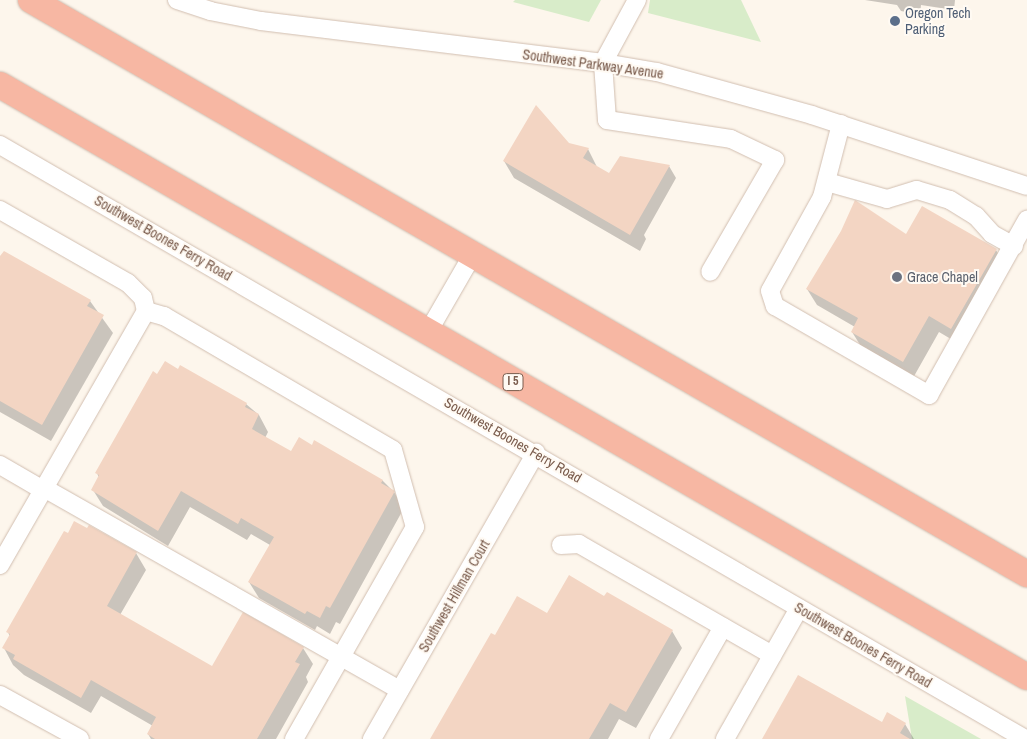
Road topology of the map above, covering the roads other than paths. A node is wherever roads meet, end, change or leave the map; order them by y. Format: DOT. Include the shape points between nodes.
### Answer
graph roads {
  1 [pos="31,0"];
  2 [pos="637,0"];
  3 [pos="185,1"];
  4 [pos="603,63"];
  5 [pos="0,86"];
  6 [pos="841,124"];
  7 [pos="0,145"];
  8 [pos="827,182"];
  9 [pos="1027,186"];
  10 [pos="0,210"];
  11 [pos="1027,220"];
  12 [pos="1014,246"];
  13 [pos="473,254"];
  14 [pos="710,272"];
  15 [pos="146,311"];
  16 [pos="428,332"];
  17 [pos="536,453"];
  18 [pos="0,465"];
  19 [pos="44,489"];
  20 [pos="561,545"];
  21 [pos="0,566"];
  22 [pos="1027,574"];
  23 [pos="798,608"];
  24 [pos="723,627"];
  25 [pos="772,655"];
  26 [pos="340,657"];
  27 [pos="1027,677"];
  28 [pos="400,690"];
  29 [pos="0,695"];
  30 [pos="1000,733"];
  31 [pos="80,739"];
  32 [pos="294,739"];
  33 [pos="372,739"];
  34 [pos="659,739"];
  35 [pos="725,739"];
  36 [pos="1025,739"];
  1 -- 13 [label="highway"];
  2 -- 4 [label="street"];
  3 -- 4 [label="street, Southwest Parkway Avenue" via="261,21"];
  4 -- 6 [label="street, Southwest Parkway Avenue" via="734,92"];
  4 -- 14 [label="street" via="607,120 731,139 775,160"];
  5 -- 16 [label="highway, I 5"];
  6 -- 8 [label="street"];
  6 -- 9 [label="street, Southwest Parkway Avenue"];
  7 -- 17 [label="street, Southwest Boones Ferry Road"];
  8 -- 12 [label="street" via="887,199 917,190 950,200 976,216 992,234"];
  8 -- 12 [label="street" via="770,291 776,306 929,395"];
  10 -- 15 [label="street" via="128,283 143,298"];
  11 -- 12 [label="street"];
  13 -- 16 [label="street"];
  13 -- 22 [label="highway"];
  15 -- 19 [label="street"];
  15 -- 26 [label="street" via="164,316 393,450 414,527"];
  16 -- 27 [label="highway, I 5"];
  17 -- 23 [label="street, Southwest Boones Ferry Road"];
  17 -- 28 [label="street, Southwest Hillman Court"];
  18 -- 19 [label="street"];
  19 -- 21 [label="street"];
  19 -- 26 [label="street"];
  20 -- 24 [label="street" via="579,544"];
  23 -- 25 [label="street"];
  23 -- 30 [label="street, Southwest Boones Ferry Road"];
  24 -- 25 [label="street"];
  24 -- 34 [label="street"];
  25 -- 35 [label="street"];
  26 -- 28 [label="street"];
  26 -- 32 [label="street"];
  28 -- 33 [label="street, Southwest Hillman Court"];
  29 -- 31 [label="street"];
  30 -- 36 [label="street, Southwest Boones Ferry Road"];
}
